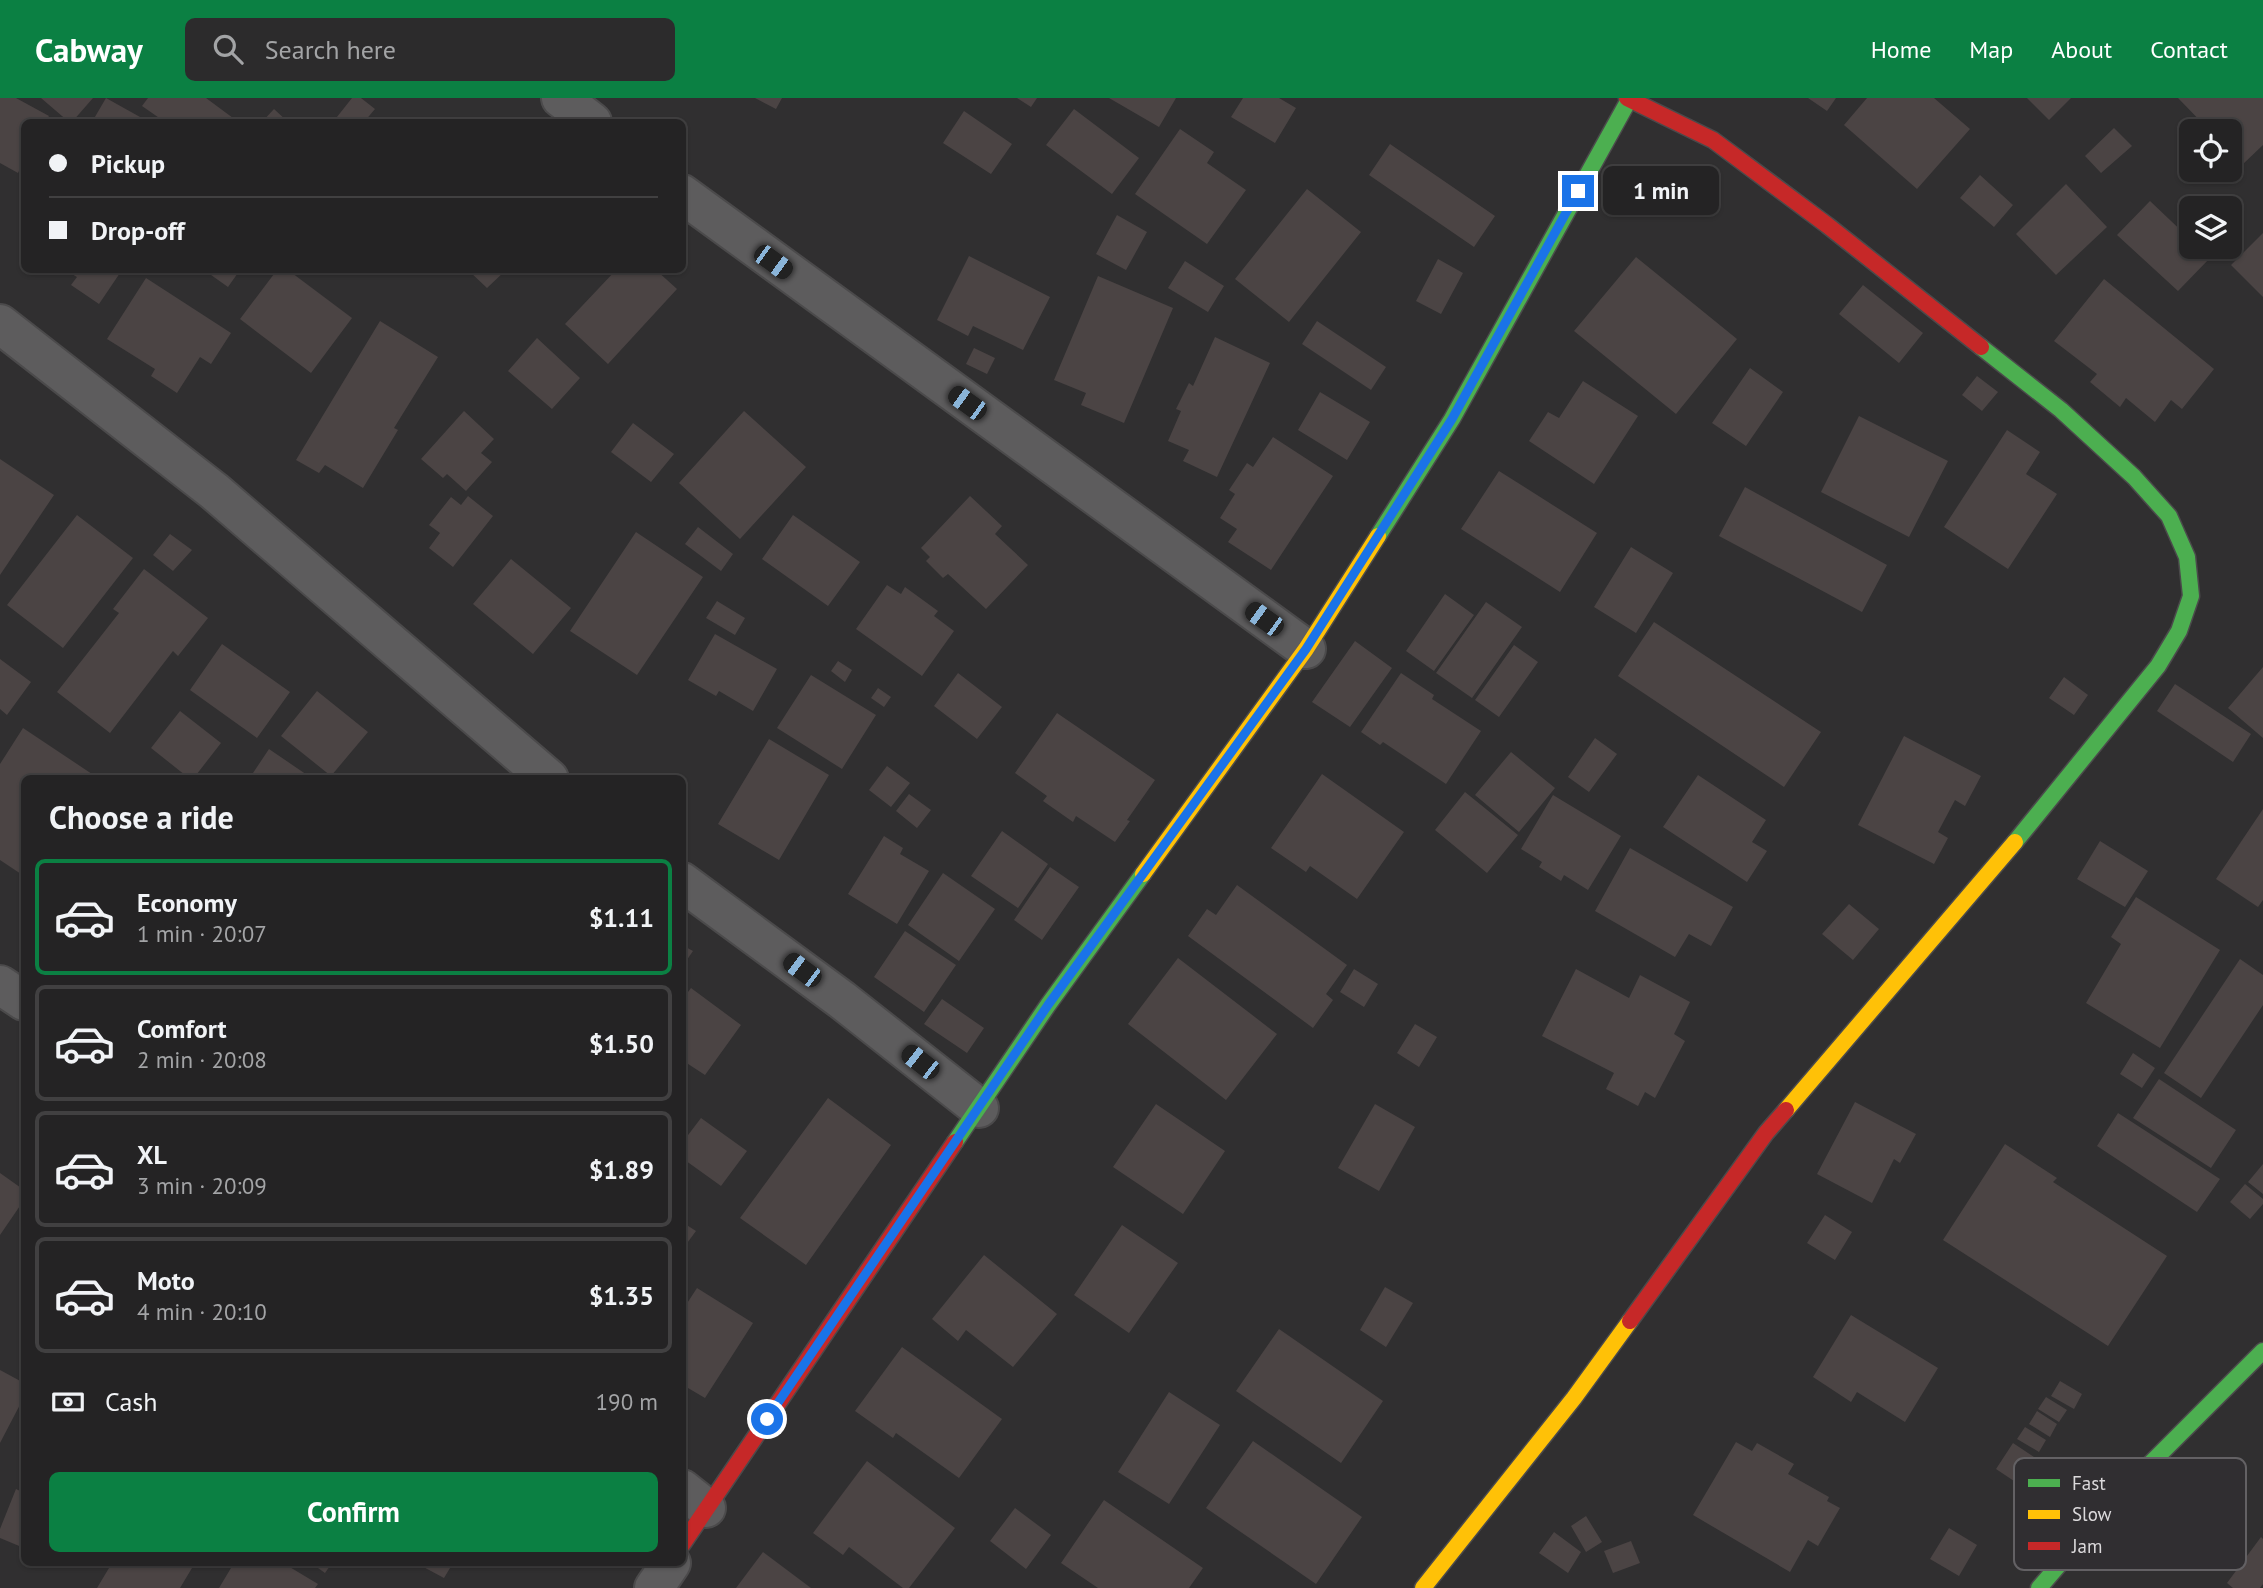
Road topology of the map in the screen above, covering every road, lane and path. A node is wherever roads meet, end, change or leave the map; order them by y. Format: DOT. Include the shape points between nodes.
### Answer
graph roads {
  1 [pos="561,98"];
  2 [pos="1629,98"];
  3 [pos="588,119"];
  4 [pos="686,197"];
  5 [pos="0,324"];
  6 [pos="1306,649"];
  7 [pos="544,775"];
  8 [pos="686,884"];
  9 [pos="0,985"];
  10 [pos="21,999"];
  11 [pos="979,1108"];
  12 [pos="2263,1351"];
  13 [pos="2155,1458"];
  14 [pos="694,1499"];
  15 [pos="686,1530"];
  16 [pos="669,1566"];
  17 [pos="2053,1570"];
  18 [pos="654,1588"];
  19 [pos="1423,1588"];
  20 [pos="2039,1588"];
  1 -- 3 [label="street"];
  2 -- 6 [label="street" via="1452,419"];
  2 -- 19 [label="street" via="1713,140 2061,410 2169,516 2187,556 2191,596 2179,631 2158,666 2056,794 1766,1133 1574,1398"];
  4 -- 6 [label="street"];
  5 -- 7 [label="street" via="214,491"];
  6 -- 11 [label="street" via="1048,1005"];
  8 -- 11 [label="street"];
  9 -- 10 [label="street"];
  11 -- 14 [label="street"];
  12 -- 13 [label="street"];
  14 -- 15 [label="street"];
  16 -- 18 [label="street"];
  17 -- 20 [label="street"];
}
